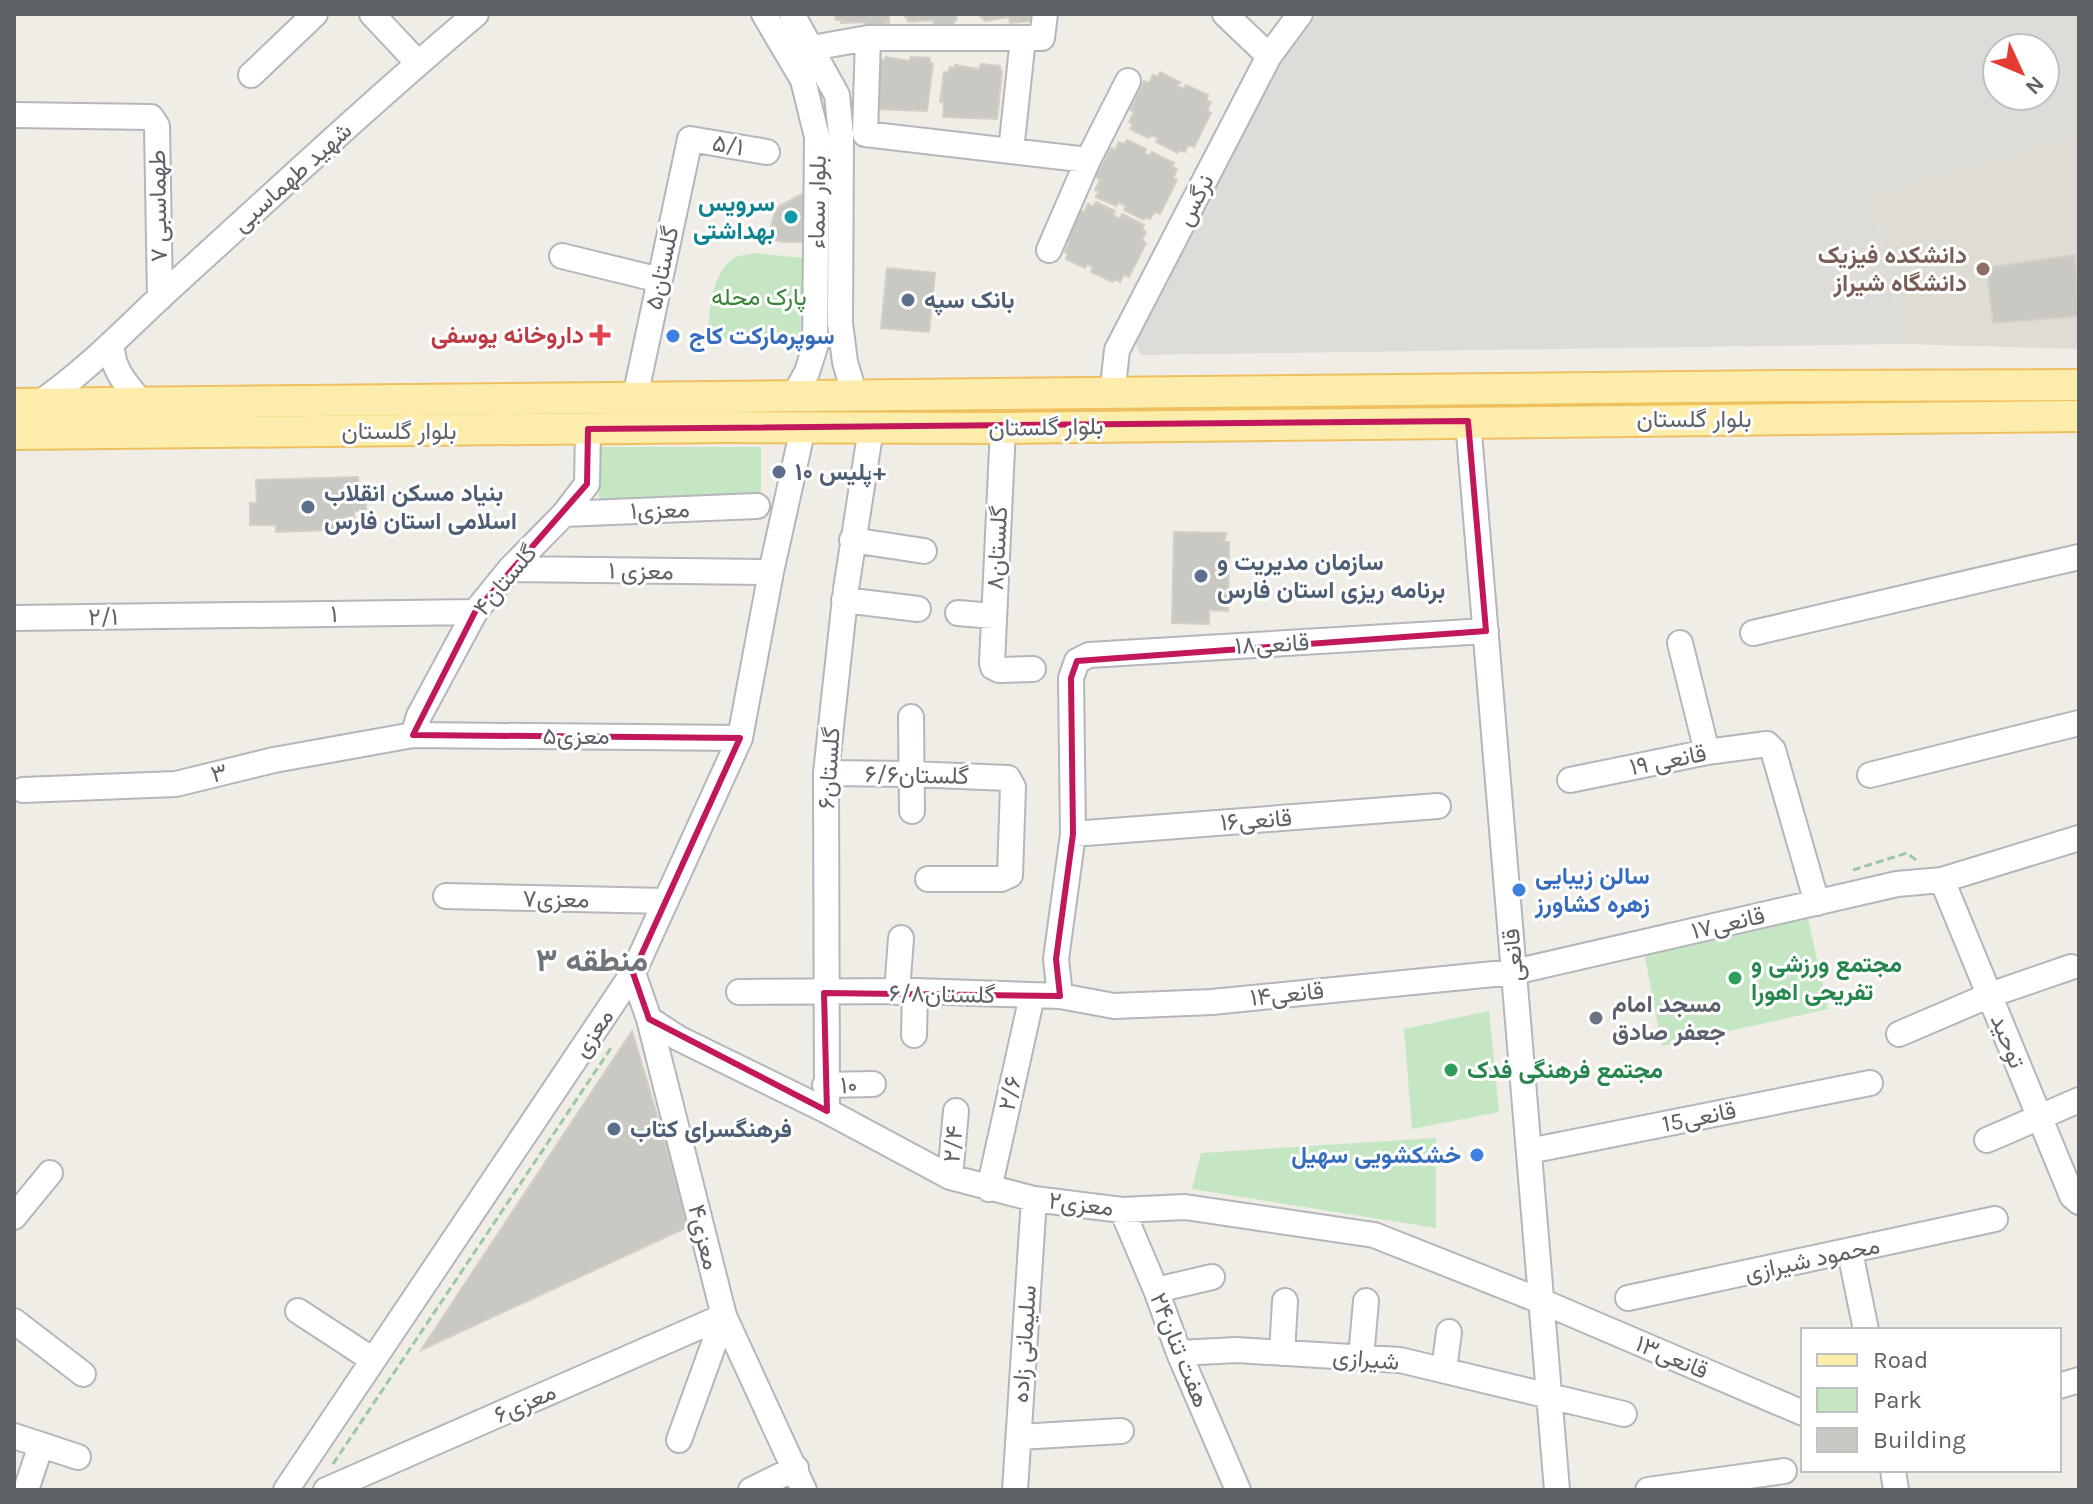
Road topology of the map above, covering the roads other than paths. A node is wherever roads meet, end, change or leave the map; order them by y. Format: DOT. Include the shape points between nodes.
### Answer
graph roads {
  1 [pos="315,14"];
  2 [pos="372,14"];
  3 [pos="476,14"];
  4 [pos="764,14"];
  5 [pos="792,14"];
  6 [pos="1045,14"];
  7 [pos="1225,14"];
  8 [pos="1300,14"];
  9 [pos="868,38"];
  10 [pos="1023,38"];
  11 [pos="812,48"];
  12 [pos="1269,56"];
  13 [pos="418,63"];
  14 [pos="251,75"];
  15 [pos="1128,81"];
  16 [pos="14,115"];
  17 [pos="690,139"];
  18 [pos="1011,151"];
  19 [pos="767,152"];
  20 [pos="1088,160"];
  21 [pos="1049,250"];
  22 [pos="562,256"];
  23 [pos="660,280"];
  24 [pos="160,298"];
  25 [pos="815,323"];
  26 [pos="840,323"];
  27 [pos="112,344"];
  28 [pos="1786,386"];
  29 [pos="1112,395"];
  30 [pos="855,396"];
  31 [pos="635,397"];
  32 [pos="793,397"];
  33 [pos="669,398"];
  34 [pos="2066,401"];
  35 [pos="142,403"];
  36 [pos="26,404"];
  37 [pos="1788,418"];
  38 [pos="1468,421"];
  39 [pos="803,428"];
  40 [pos="871,428"];
  41 [pos="1003,428"];
  42 [pos="588,429"];
  43 [pos="671,429"];
  44 [pos="14,434"];
  45 [pos="757,506"];
  46 [pos="564,514"];
  47 [pos="852,540"];
  48 [pos="924,551"];
  49 [pos="2079,557"];
  50 [pos="510,569"];
  51 [pos="771,572"];
  52 [pos="844,600"];
  53 [pos="918,609"];
  54 [pos="475,612"];
  55 [pos="958,613"];
  56 [pos="193,615"];
  57 [pos="994,616"];
  58 [pos="14,618"];
  59 [pos="1486,631"];
  60 [pos="1753,633"];
  61 [pos="1680,643"];
  62 [pos="1033,669"];
  63 [pos="911,717"];
  64 [pos="2079,723"];
  65 [pos="413,735"];
  66 [pos="740,738"];
  67 [pos="1707,752"];
  68 [pos="826,773"];
  69 [pos="911,774"];
  70 [pos="1870,775"];
  71 [pos="1570,780"];
  72 [pos="17,793"];
  73 [pos="1438,806"];
  74 [pos="912,811"];
  75 [pos="1073,834"];
  76 [pos="2079,838"];
  77 [pos="928,879"];
  78 [pos="1942,880"];
  79 [pos="446,896"];
  80 [pos="666,901"];
  81 [pos="1817,903"];
  82 [pos="901,938"];
  83 [pos="2071,967"];
  84 [pos="1514,972"];
  85 [pos="633,973"];
  86 [pos="739,992"];
  87 [pos="906,992"];
  88 [pos="824,993"];
  89 [pos="1990,995"];
  90 [pos="1032,996"];
  91 [pos="1060,996"];
  92 [pos="649,1019"];
  93 [pos="1899,1034"];
  94 [pos="914,1035"];
  95 [pos="1870,1083"];
  96 [pos="873,1084"];
  97 [pos="825,1085"];
  98 [pos="2079,1100"];
  99 [pos="827,1111"];
  100 [pos="956,1111"];
  101 [pos="2040,1117"];
  102 [pos="1987,1140"];
  103 [pos="1529,1151"];
  104 [pos="50,1173"];
  105 [pos="950,1177"];
  106 [pos="989,1189"];
  107 [pos="1034,1199"];
  108 [pos="2077,1201"];
  109 [pos="1122,1210"];
  110 [pos="14,1217"];
  111 [pos="1995,1219"];
  112 [pos="1850,1252"];
  113 [pos="1212,1277"];
  114 [pos="1156,1290"];
  115 [pos="1628,1298"];
  116 [pos="1285,1301"];
  117 [pos="1366,1301"];
  118 [pos="1541,1301"];
  119 [pos="298,1311"];
  120 [pos="724,1316"];
  121 [pos="14,1321"];
  122 [pos="1866,1328"];
  123 [pos="1449,1332"];
  124 [pos="1179,1353"];
  125 [pos="1282,1353"];
  126 [pos="1361,1358"];
  127 [pos="373,1360"];
  128 [pos="1444,1370"];
  129 [pos="83,1374"];
  130 [pos="1549,1397"];
  131 [pos="1801,1412"];
  132 [pos="1624,1414"];
  133 [pos="1121,1431"];
  134 [pos="14,1436"];
  135 [pos="1019,1437"];
  136 [pos="679,1440"];
  137 [pos="41,1445"];
  138 [pos="78,1457"];
  139 [pos="1784,1471"];
  140 [pos="800,1479"];
  141 [pos="26,1490"];
  142 [pos="286,1490"];
  143 [pos="326,1490"];
  144 [pos="751,1490"];
  145 [pos="1015,1490"];
  146 [pos="1238,1490"];
  147 [pos="1557,1490"];
  148 [pos="1648,1490"];
  1 -- 14 [label="street"];
  2 -- 13 [label="street"];
  3 -- 13 [label="street, شهید طهماسبی"];
  4 -- 25 [label="street, بلوار سماء" via="812,105 817,137"];
  5 -- 11 [label="street, بلوار سماء"];
  6 -- 10 [label="street" via="1042,38"];
  7 -- 12 [label="street"];
  8 -- 12 [label="street, نرگس"];
  9 -- 10 [label="street"];
  9 -- 11 [label="street"];
  9 -- 18 [label="street" via="865,134"];
  10 -- 18 [label="street"];
  11 -- 26 [label="street, بلوار سماء" via="837,95"];
  12 -- 29 [label="street, نرگس" via="1117,350"];
  13 -- 24 [label="street, شهید طهماسبی"];
  15 -- 20 [label="street"];
  16 -- 24 [label="street, ۷ طهماسبی" via="151,117 157,126"];
  17 -- 19 [label="street, ۵/۱"];
  17 -- 23 [label="street, گلستان۵"];
  18 -- 20 [label="street"];
  20 -- 21 [label="street"];
  22 -- 23 [label="street"];
  23 -- 31 [label="street, گلستان۵"];
  24 -- 27 [label="street, شهید طهماسبی"];
  25 -- 26 [label="street"];
  25 -- 32 [label="street, بلوار سماء" via="815,347"];
  26 -- 30 [label="street, بلوار سماء"];
  27 -- 35 [label="street" via="114,364"];
  27 -- 36 [label="street, شهید طهماسبی" via="76,377"];
  28 -- 29 [label="main road, بلوار گلستان"];
  28 -- 34 [label="main road, بلوار گلستان"];
  28 -- 37 [label="main road"];
  29 -- 30 [label="main road, بلوار گلستان"];
  30 -- 32 [label="main road, بلوار گلستان"];
  31 -- 33 [label="main road, بلوار گلستان"];
  31 -- 35 [label="main road, بلوار گلستان"];
  32 -- 33 [label="main road, بلوار گلستان"];
  33 -- 43 [label="main road"];
  34 -- 37 [label="main road, بلوار گلستان"];
  35 -- 36 [label="main road, بلوار گلستان"];
  37 -- 38 [label="main road, بلوار گلستان"];
  38 -- 41 [label="main road, بلوار گلستان"];
  38 -- 59 [label="street, قانعی"];
  39 -- 40 [label="main road, بلوار گلستان"];
  39 -- 43 [label="main road, بلوار گلستان"];
  39 -- 51 [label="street, معزی"];
  40 -- 41 [label="main road, بلوار گلستان"];
  40 -- 47 [label="street, گلستان۶"];
  41 -- 57 [label="street, گلستان۸"];
  42 -- 43 [label="main road, بلوار گلستان"];
  42 -- 44 [label="main road, بلوار گلستان"];
  42 -- 46 [label="street, گلستان۴" via="587,484"];
  45 -- 46 [label="street, ۱معزی"];
  46 -- 50 [label="street, گلستان۴"];
  47 -- 48 [label="street"];
  47 -- 52 [label="street, گلستان۶"];
  49 -- 60 [label="street"];
  50 -- 51 [label="street, معزی ۱"];
  50 -- 54 [label="street, گلستان۴"];
  51 -- 66 [label="street, معزی"];
  52 -- 53 [label="street"];
  52 -- 68 [label="street, گلستان۶"];
  54 -- 56 [label="street, ۱"];
  54 -- 65 [label="street, گلستان۴"];
  55 -- 57 [label="street"];
  56 -- 58 [label="street, ۲/۱"];
  57 -- 62 [label="street, گلستان۸" via="993,667"];
  59 -- 75 [label="street, ۱۸قانعی" via="1089,655 1077,661 1071,678"];
  59 -- 84 [label="street, قانعی"];
  61 -- 67 [label="street"];
  63 -- 69 [label="street"];
  64 -- 70 [label="street"];
  65 -- 66 [label="street, ۵معزی"];
  65 -- 72 [label="street, ۳" via="176,784"];
  66 -- 80 [label="street, معزی"];
  67 -- 71 [label="street, قانعی ۱۹"];
  67 -- 81 [label="street, قانعی ۱۹" via="1767,744 1773,750"];
  68 -- 69 [label="street, ۶/۶گلستان"];
  68 -- 88 [label="street, گلستان۶"];
  69 -- 74 [label="street"];
  69 -- 77 [label="street, ۶/۶گلستان" via="1008,778 1013,787 1010,875"];
  73 -- 75 [label="street, ۱۶قانعی"];
  75 -- 91 [label="street" via="1056,959"];
  76 -- 78 [label="street, ۱۷قانعی"];
  78 -- 81 [label="street, ۱۷قانعی" via="1897,884"];
  78 -- 89 [label="street, توحید"];
  79 -- 80 [label="street, ۷معزی"];
  80 -- 85 [label="street, معزی"];
  81 -- 84 [label="street, ۱۷قانعی"];
  82 -- 87 [label="street"];
  83 -- 89 [label="street"];
  84 -- 91 [label="street, ۱۴قانعی" via="1212,1002 1114,1006"];
  84 -- 103 [label="street, قانعی"];
  85 -- 92 [label="street, ۴معزی"];
  85 -- 127 [label="street, معزی"];
  86 -- 88 [label="street, ۶/۸گلستان"];
  87 -- 88 [label="street, ۶/۸گلستان"];
  87 -- 90 [label="street, ۶/۸گلستان"];
  87 -- 94 [label="street"];
  88 -- 97 [label="street, گلستان۶"];
  89 -- 93 [label="street"];
  89 -- 101 [label="street, توحید"];
  90 -- 91 [label="street, ۶/۸گلستان"];
  90 -- 106 [label="street, ۲/۶"];
  92 -- 99 [label="street, ۲معزی"];
  92 -- 120 [label="street, ۴معزی"];
  95 -- 103 [label="street, 15قانعی"];
  96 -- 97 [label="street, ۱۰"];
  97 -- 99 [label="street, گلستان۶"];
  98 -- 101 [label="street"];
  99 -- 105 [label="street, ۲معزی"];
  100 -- 105 [label="street, ۲/۴"];
  101 -- 102 [label="street"];
  101 -- 108 [label="street, توحید"];
  103 -- 118 [label="street, قانعی"];
  104 -- 110 [label="street"];
  105 -- 106 [label="street, ۲معزی"];
  106 -- 107 [label="street, ۲معزی"];
  107 -- 109 [label="street, ۲معزی"];
  107 -- 135 [label="street, سلیمانی زاده"];
  109 -- 114 [label="street, هفت تنان۲۴"];
  109 -- 118 [label="street, ۲معزی" via="1185,1207 1374,1235"];
  111 -- 112 [label="street, محمود شیرازی"];
  112 -- 115 [label="street, محمود شیرازی"];
  112 -- 122 [label="street"];
  113 -- 114 [label="street"];
  114 -- 124 [label="street, هفت تنان۲۴"];
  116 -- 125 [label="street"];
  117 -- 126 [label="street"];
  118 -- 130 [label="street, قانعی"];
  118 -- 131 [label="street, ۱۳قانعی"];
  119 -- 127 [label="street"];
  120 -- 136 [label="street"];
  120 -- 140 [label="street, ۴معزی"];
  120 -- 143 [label="street, ۶معزی"];
  121 -- 129 [label="street"];
  123 -- 128 [label="street"];
  124 -- 125 [label="street, شیرازی"];
  124 -- 146 [label="street, هفت تنان۲۴"];
  125 -- 126 [label="street, شیرازی"];
  126 -- 128 [label="street, شیرازی"];
  127 -- 142 [label="street, معزی"];
  128 -- 130 [label="street, شیرازی"];
  130 -- 132 [label="street, شیرازی"];
  130 -- 147 [label="street, قانعی"];
  133 -- 135 [label="street"];
  134 -- 137 [label="street"];
  135 -- 145 [label="street, سلیمانی زاده"];
  137 -- 138 [label="street"];
  137 -- 141 [label="street"];
  139 -- 148 [label="street"];
  140 -- 144 [label="street"];
}
